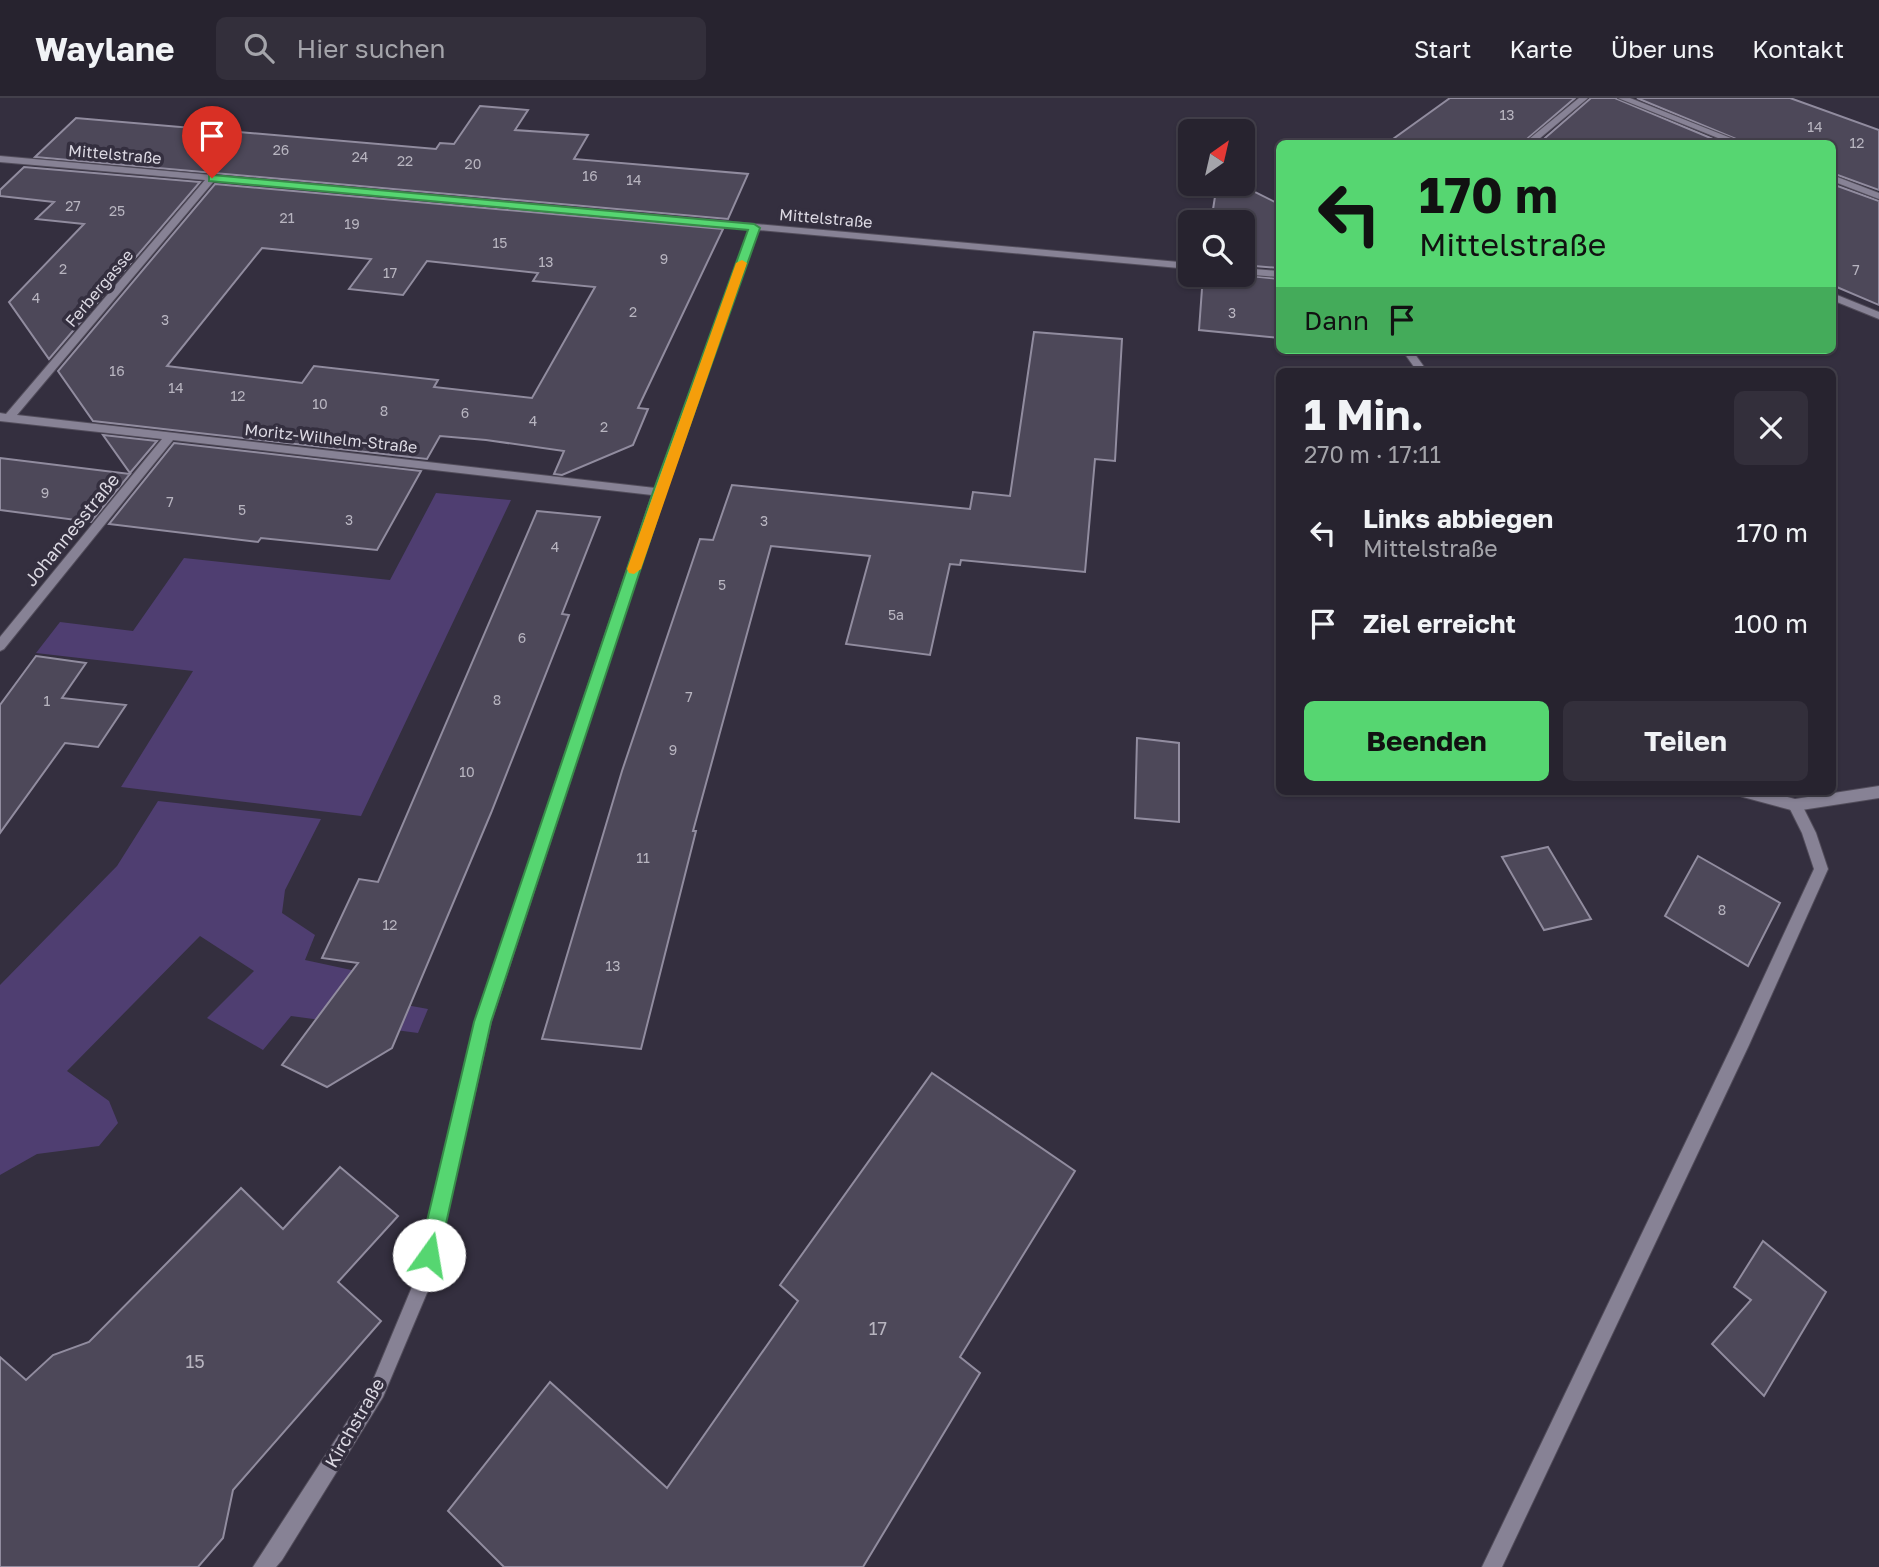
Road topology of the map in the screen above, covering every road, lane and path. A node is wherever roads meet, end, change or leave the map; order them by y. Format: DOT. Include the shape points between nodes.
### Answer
graph roads {
  1 [pos="1584,98"];
  2 [pos="1622,98"];
  3 [pos="1532,140"];
  4 [pos="1732,140"];
  5 [pos="0,159"];
  6 [pos="212,178"];
  7 [pos="1836,180"];
  8 [pos="1879,196"];
  9 [pos="754,228"];
  10 [pos="1178,265"];
  11 [pos="1255,272"];
  12 [pos="1276,274"];
  13 [pos="1836,298"];
  14 [pos="1879,316"];
  15 [pos="5,418"];
  16 [pos="171,436"];
  17 [pos="659,492"];
  18 [pos="0,646"];
  19 [pos="1879,792"];
  20 [pos="1758,795"];
  21 [pos="1795,805"];
  22 [pos="263,1567"];
  23 [pos="1492,1567"];
  1 -- 3 [label="street"];
  2 -- 4 [label="street"];
  5 -- 6 [label="street, Mittelstraße"];
  6 -- 9 [label="street, Mittelstraße"];
  6 -- 15 [label="street, Ferbergasse"];
  7 -- 8 [label="street"];
  9 -- 10 [label="street, Mittelstraße"];
  9 -- 17 [label="street, Kirchstraße"];
  11 -- 12 [label="street"];
  13 -- 14 [label="street"];
  15 -- 16 [label="street, Moritz-Wilhelm-Straße"];
  16 -- 17 [label="street, Moritz-Wilhelm-Straße"];
  16 -- 18 [label="street, Johannesstraße"];
  17 -- 22 [label="street, Kirchstraße" via="482,1022 423,1281 377,1391"];
  19 -- 21 [label="street"];
  20 -- 21 [label="street"];
  21 -- 23 [label="street" via="1821,869"];
}
